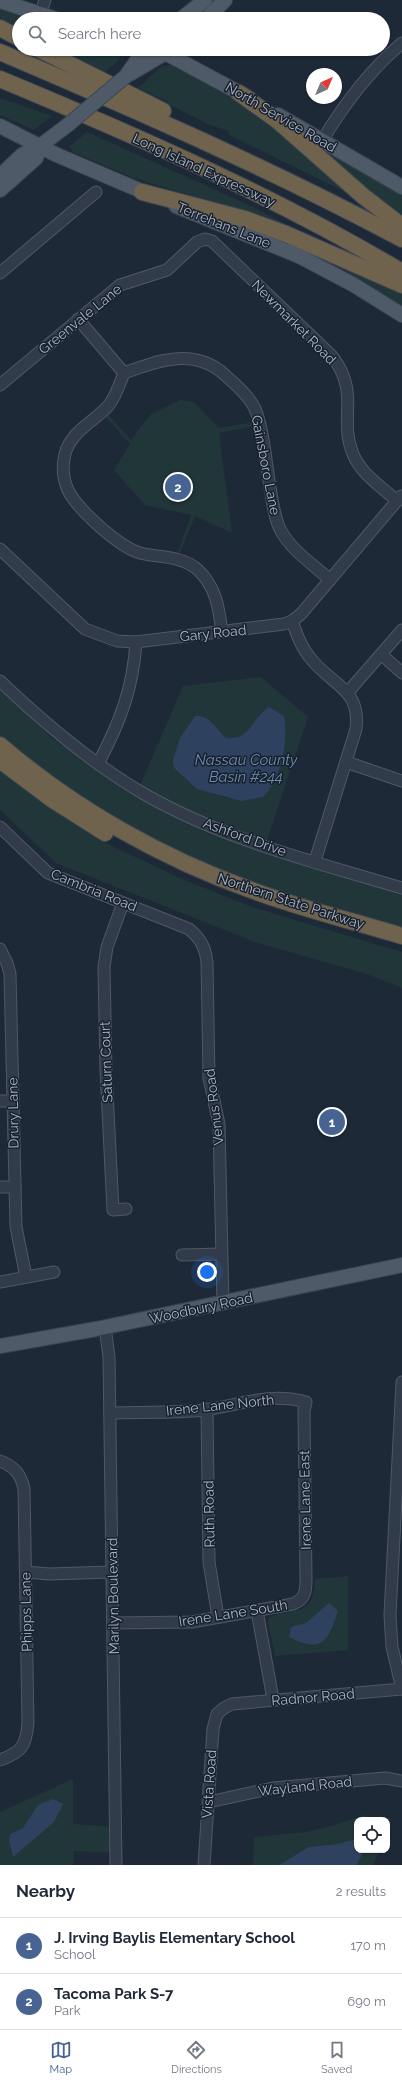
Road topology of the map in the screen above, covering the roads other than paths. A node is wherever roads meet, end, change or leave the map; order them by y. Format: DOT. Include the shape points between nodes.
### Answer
graph roads {
  1 [pos="45,0"];
  2 [pos="205,0"];
  3 [pos="225,0"];
  4 [pos="0,1"];
  5 [pos="31,12"];
  6 [pos="41,12"];
  7 [pos="190,12"];
  8 [pos="213,12"];
  9 [pos="0,28"];
  10 [pos="12,34"];
  11 [pos="402,43"];
  12 [pos="0,52"];
  13 [pos="390,55"];
  14 [pos="54,56"];
  15 [pos="140,56"];
  16 [pos="158,56"];
  17 [pos="175,56"];
  18 [pos="389,56"];
  19 [pos="126,76"];
  20 [pos="0,79"];
  21 [pos="0,88"];
  22 [pos="239,93"];
  23 [pos="50,100"];
  24 [pos="0,126"];
  25 [pos="322,141"];
  26 [pos="213,144"];
  27 [pos="40,146"];
  28 [pos="0,176"];
  29 [pos="402,186"];
  30 [pos="0,190"];
  31 [pos="96,192"];
  32 [pos="142,192"];
  33 [pos="402,226"];
  34 [pos="205,239"];
  35 [pos="402,239"];
  36 [pos="402,272"];
  37 [pos="0,273"];
  38 [pos="402,285"];
  39 [pos="402,315"];
  40 [pos="78,319"];
  41 [pos="124,373"];
  42 [pos="0,385"];
  43 [pos="400,498"];
  44 [pos="0,549"];
  45 [pos="330,580"];
  46 [pos="292,621"];
  47 [pos="402,630"];
  48 [pos="222,632"];
  49 [pos="136,642"];
  50 [pos="382,655"];
  51 [pos="402,673"];
  52 [pos="0,681"];
  53 [pos="348,692"];
  54 [pos="0,745"];
  55 [pos="0,760"];
  56 [pos="346,762"];
  57 [pos="98,764"];
  58 [pos="402,781"];
  59 [pos="2,833"];
  60 [pos="315,862"];
  61 [pos="402,888"];
  62 [pos="124,903"];
  63 [pos="402,936"];
  64 [pos="198,937"];
  65 [pos="402,948"];
  66 [pos="0,949"];
  67 [pos="5,1001"];
  68 [pos="0,1101"];
  69 [pos="12,1101"];
  70 [pos="0,1187"];
  71 [pos="15,1187"];
  72 [pos="126,1210"];
  73 [pos="221,1254"];
  74 [pos="182,1255"];
  75 [pos="402,1266"];
  76 [pos="54,1272"];
  77 [pos="26,1277"];
  78 [pos="0,1282"];
  79 [pos="223,1304"];
  80 [pos="105,1327"];
  81 [pos="0,1346"];
  82 [pos="402,1382"];
  83 [pos="306,1402"];
  84 [pos="207,1410"];
  85 [pos="110,1413"];
  86 [pos="0,1461"];
  87 [pos="26,1572"];
  88 [pos="112,1572"];
  89 [pos="303,1598"];
  90 [pos="257,1611"];
  91 [pos="218,1618"];
  92 [pos="114,1623"];
  93 [pos="402,1689"];
  94 [pos="273,1700"];
  95 [pos="224,1708"];
  96 [pos="0,1760"];
  97 [pos="402,1781"];
  98 [pos="209,1802"];
  99 [pos="116,1865"];
  100 [pos="204,1865"];
  1 -- 6 [label="street"];
  2 -- 7 [label="main road"];
  3 -- 8 [label="main road"];
  4 -- 5 [label="main road"];
  9 -- 10 [label="highway"];
  11 -- 13 [label="street"];
  12 -- 26 [label="highway, Long Island Expressway"];
  14 -- 26 [label="highway" via="178,118"];
  15 -- 19 [label="main road"];
  16 -- 19 [label="main road"];
  17 -- 22 [label="main road, North Service Road"];
  18 -- 25 [label="street" via="355,92"];
  19 -- 27 [label="main road, bridge"];
  20 -- 23 [label="highway, Long Island Expressway"];
  21 -- 23 [label="highway" via="21,96"];
  22 -- 25 [label="main road, North Service Road"];
  22 -- 33 [label="highway" via="278,122 362,196"];
  23 -- 36 [label="highway, Long Island Expressway" via="256,194 324,228"];
  24 -- 27 [label="main road, Terrehans Lane"];
  25 -- 29 [label="main road, North Service Road"];
  26 -- 35 [label="highway, Long Island Expressway"];
  27 -- 28 [label="main road" via="22,155"];
  27 -- 30 [label="main road" via="36,158"];
  27 -- 32 [label="main road, Terrehans Lane"];
  31 -- 37 [label="street"];
  32 -- 38 [label="highway" via="245,219 286,234"];
  32 -- 39 [label="main road, Terrehans Lane" via="299,256 354,285"];
  34 -- 40 [label="street, Greenvale Lane" via="197,242 167,270 120,285"];
  34 -- 43 [label="street, Newmarket Road" via="212,241 339,366 348,389 348,434 353,455 362,470"];
  40 -- 41 [label="street"];
  40 -- 42 [label="street, Greenvale Lane"];
  41 -- 45 [label="street, Gainsboro Lane" via="171,358 196,359 219,369 246,394 258,416 274,510 280,530 288,542"];
  41 -- 48 [label="street" via="109,404 70,443 63,468 68,490 76,502 111,537 125,547 140,553 177,558 196,568 215,594"];
  43 -- 45 [label="street"];
  44 -- 49 [label="street, Gary Road" via="85,629 117,641"];
  45 -- 46 [label="street"];
  46 -- 48 [label="street, Gary Road" via="254,629"];
  46 -- 53 [label="street" via="302,645 312,660"];
  47 -- 50 [label="street"];
  48 -- 49 [label="street, Gary Road"];
  49 -- 57 [label="street" via="133,676 128,696"];
  50 -- 51 [label="street"];
  50 -- 53 [label="street"];
  52 -- 57 [label="street, Ashford Drive" via="38,717"];
  53 -- 56 [label="street" via="355,707 357,721"];
  54 -- 63 [label="highway, Northern State Parkway" via="16,759 102,818 182,862 254,892"];
  55 -- 65 [label="highway, Northern State Parkway" via="79,817 190,876 235,896 281,912"];
  56 -- 58 [label="street"];
  56 -- 60 [label="street"];
  57 -- 60 [label="street, Ashford Drive" via="146,795 190,817 244,839"];
  59 -- 62 [label="street, Cambria Road" via="48,873"];
  60 -- 61 [label="street, Ashford Drive"];
  62 -- 64 [label="street, Cambria Road" via="189,929"];
  62 -- 72 [label="street, Saturn Court" via="107,947 104,967 113,1210"];
  64 -- 73 [label="street, Venus Road" via="205,948 207,962 209,1078 219,1124"];
  66 -- 67 [label="street, Drury Lane" via="10,974"];
  67 -- 69 [label="street, Drury Lane"];
  68 -- 69 [label="street"];
  69 -- 71 [label="street, Drury Lane"];
  70 -- 71 [label="street"];
  71 -- 77 [label="street, Drury Lane" via="16,1228"];
  73 -- 74 [label="street"];
  73 -- 79 [label="street, Venus Road"];
  75 -- 79 [label="main road, Woodbury Road"];
  76 -- 77 [label="street"];
  77 -- 78 [label="street"];
  79 -- 80 [label="main road, Woodbury Road"];
  80 -- 81 [label="main road, Woodbury Road"];
  80 -- 85 [label="street, Marilyn Boulevard" via="109,1357"];
  82 -- 93 [label="street" via="390,1615 392,1647"];
  83 -- 84 [label="street, Irene Lane North" via="293,1399 258,1399"];
  83 -- 89 [label="street, Irene Lane East" via="306,1592"];
  84 -- 85 [label="street, Irene Lane North"];
  84 -- 91 [label="street, Ruth Road" via="209,1562"];
  85 -- 88 [label="street, Marilyn Boulevard"];
  86 -- 87 [label="street, Phipps Lane" via="10,1465 22,1479"];
  87 -- 88 [label="street"];
  87 -- 96 [label="street, Phipps Lane" via="27,1737 18,1752"];
  88 -- 92 [label="street, Marilyn Boulevard"];
  89 -- 90 [label="street, Irene Lane South" via="293,1604"];
  90 -- 91 [label="street, Irene Lane South"];
  90 -- 94 [label="street"];
  91 -- 92 [label="street, Irene Lane South" via="192,1622"];
  92 -- 99 [label="street, Marilyn Boulevard"];
  93 -- 94 [label="street, Radnor Road"];
  94 -- 95 [label="street, Radnor Road" via="232,1704"];
  95 -- 98 [label="street, Vista Road" via="217,1714 213,1729"];
  97 -- 98 [label="street, Wayland Road" via="385,1778 281,1787"];
  98 -- 100 [label="street, Vista Road"];
}
